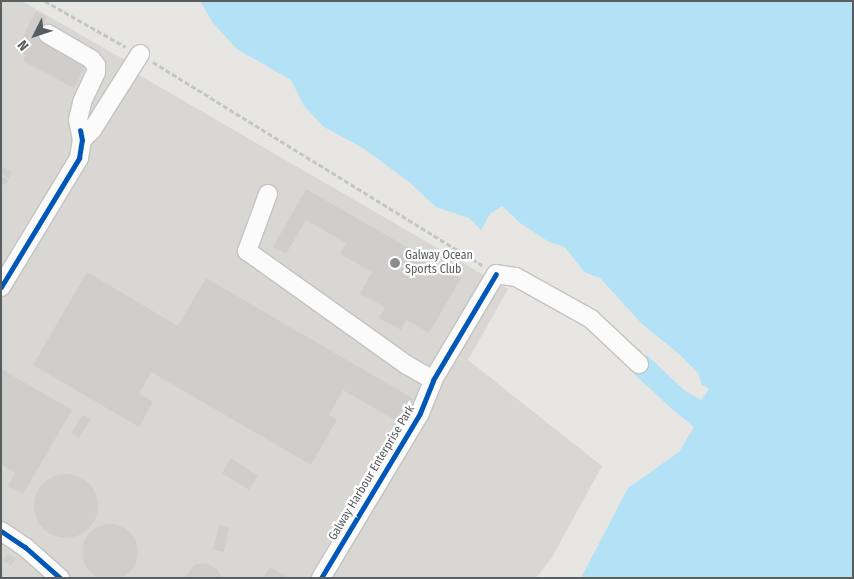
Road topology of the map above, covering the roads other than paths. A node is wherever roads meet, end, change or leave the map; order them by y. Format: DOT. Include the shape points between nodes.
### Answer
graph roads {
  1 [pos="48,34"];
  2 [pos="140,54"];
  3 [pos="81,135"];
  4 [pos="268,194"];
  5 [pos="1,287"];
  6 [pos="639,364"];
  7 [pos="433,380"];
  8 [pos="1,531"];
  9 [pos="60,578"];
  10 [pos="321,578"];
  1 -- 3 [label="street" via="96,65 78,120"];
  2 -- 3 [label="street" via="92,130"];
  3 -- 5 [label="street" via="78,158"];
  4 -- 7 [label="street" via="247,251"];
  6 -- 7 [label="street, Galway Harbour Enterprise Park" via="591,319 516,277 496,274"];
  7 -- 10 [label="street, Galway Harbour Enterprise Park" via="420,413"];
  8 -- 9 [label="street"];
}
